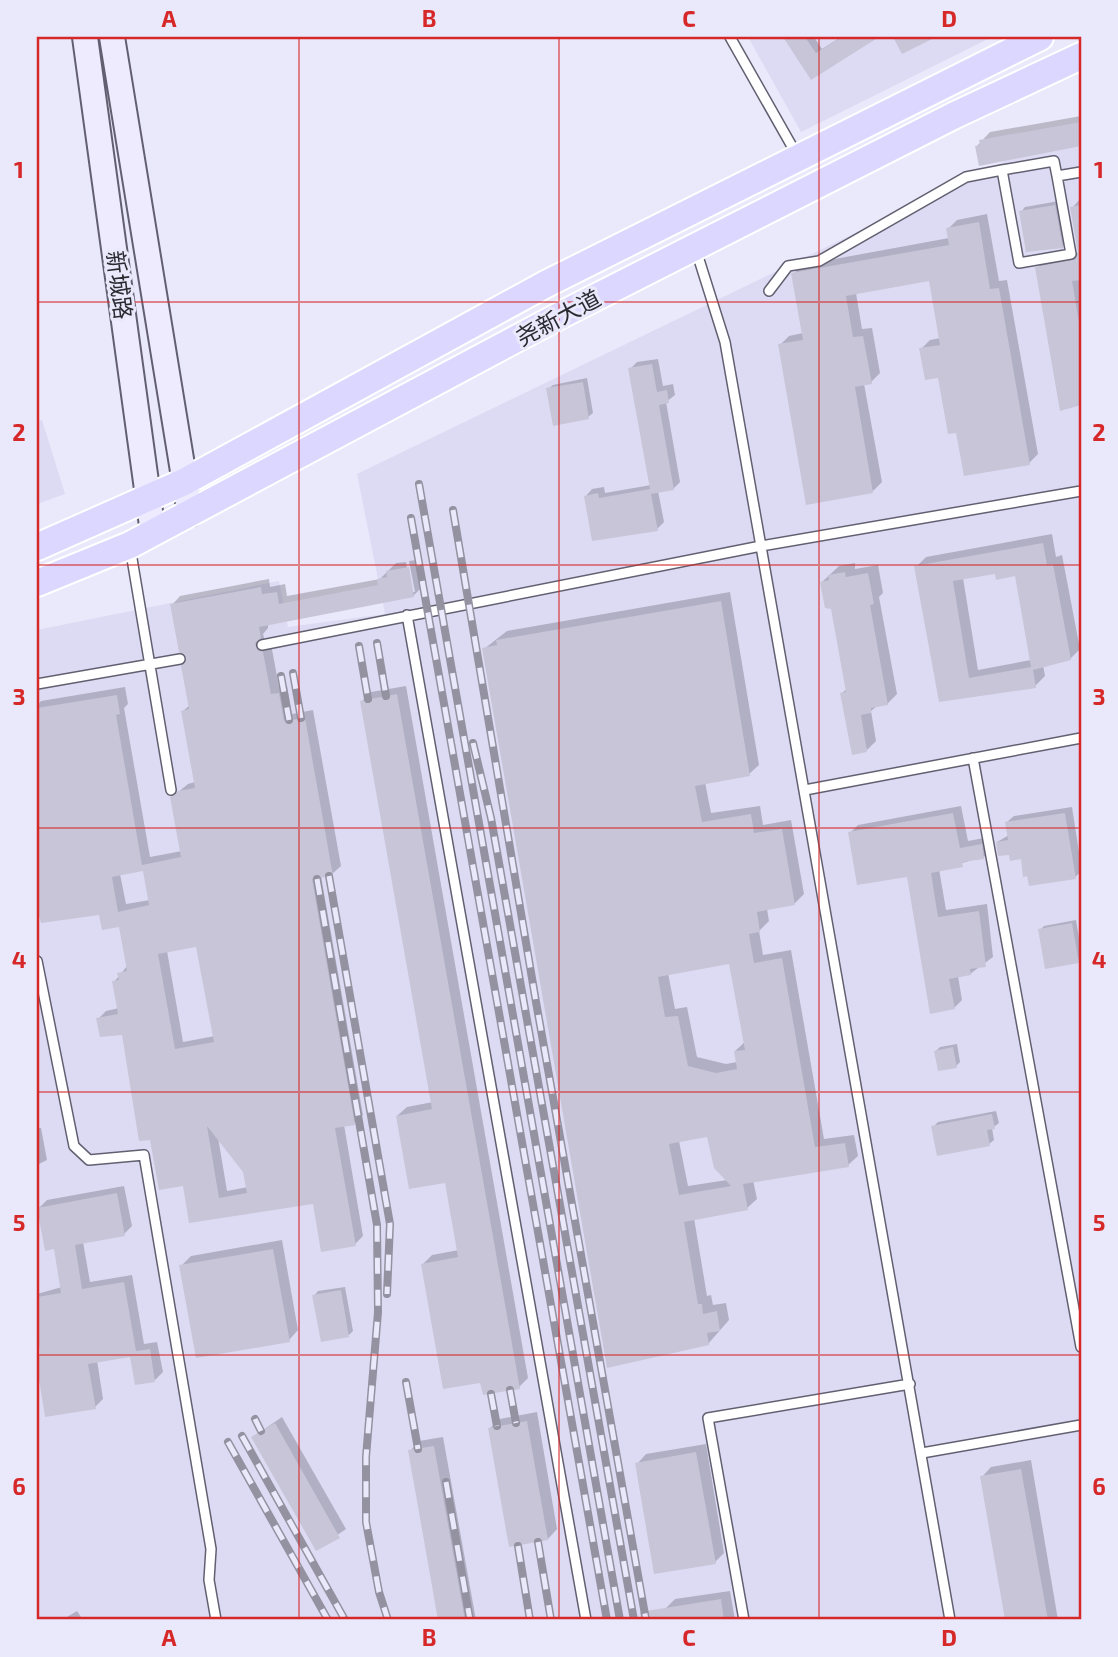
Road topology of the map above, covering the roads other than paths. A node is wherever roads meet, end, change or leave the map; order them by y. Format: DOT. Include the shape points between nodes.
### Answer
graph roads {
  1 [pos="85,37"];
  2 [pos="112,37"];
  3 [pos="730,37"];
  4 [pos="1040,37"];
  5 [pos="1081,56"];
  6 [pos="799,156"];
  7 [pos="1002,170"];
  8 [pos="1081,172"];
  9 [pos="1057,176"];
  10 [pos="695,247"];
  11 [pos="769,291"];
  12 [pos="184,482"];
  13 [pos="1081,491"];
  14 [pos="148,499"];
  15 [pos="190,514"];
  16 [pos="153,533"];
  17 [pos="130,545"];
  18 [pos="761,545"];
  19 [pos="37,547"];
  20 [pos="37,583"];
  21 [pos="407,615"];
  22 [pos="262,645"];
  23 [pos="180,659"];
  24 [pos="150,664"];
  25 [pos="37,684"];
  26 [pos="1081,738"];
  27 [pos="973,758"];
  28 [pos="171,790"];
  29 [pos="805,790"];
  30 [pos="37,961"];
  31 [pos="1081,1347"];
  32 [pos="910,1384"];
  33 [pos="1081,1425"];
  34 [pos="922,1453"];
  35 [pos="216,1620"];
  36 [pos="586,1620"];
  37 [pos="744,1620"];
  38 [pos="950,1620"];
  1 -- 14 [label="main road, 新城路"];
  2 -- 12 [label="main road, 新城路"];
  3 -- 6 [label="lane"];
  4 -- 6 [label="main road, 尧新大道"];
  5 -- 10 [label="main road, 尧新大道"];
  6 -- 12 [label="main road, 尧新大道" via="546,284"];
  7 -- 9 [label="lane" via="1054,161"];
  7 -- 9 [label="lane" via="1019,263 1071,254"];
  7 -- 11 [label="lane" via="966,177 819,261 788,266"];
  8 -- 9 [label="lane"];
  10 -- 15 [label="main road, 尧新大道"];
  10 -- 18 [label="lane" via="725,342"];
  12 -- 14 [label="main road, 尧新大道"];
  12 -- 15 [label="main road, 新城路"];
  13 -- 18 [label="lane"];
  14 -- 16 [label="main road, 新城路"];
  14 -- 19 [label="main road, 尧新大道"];
  15 -- 16 [label="main road, 尧新大道"];
  16 -- 17 [label="main road, 尧新大道"];
  17 -- 20 [label="main road, 尧新大道"];
  17 -- 24 [label="lane"];
  18 -- 21 [label="lane"];
  18 -- 29 [label="lane"];
  21 -- 22 [label="lane"];
  21 -- 36 [label="lane"];
  23 -- 24 [label="lane"];
  24 -- 25 [label="lane"];
  24 -- 28 [label="lane"];
  26 -- 27 [label="lane"];
  27 -- 29 [label="lane"];
  27 -- 31 [label="lane"];
  29 -- 32 [label="lane"];
  30 -- 35 [label="lane" via="74,1146 89,1160 144,1155 211,1549 209,1580"];
  32 -- 34 [label="lane"];
  32 -- 37 [label="lane" via="708,1418"];
  33 -- 34 [label="lane"];
  34 -- 38 [label="lane"];
}
